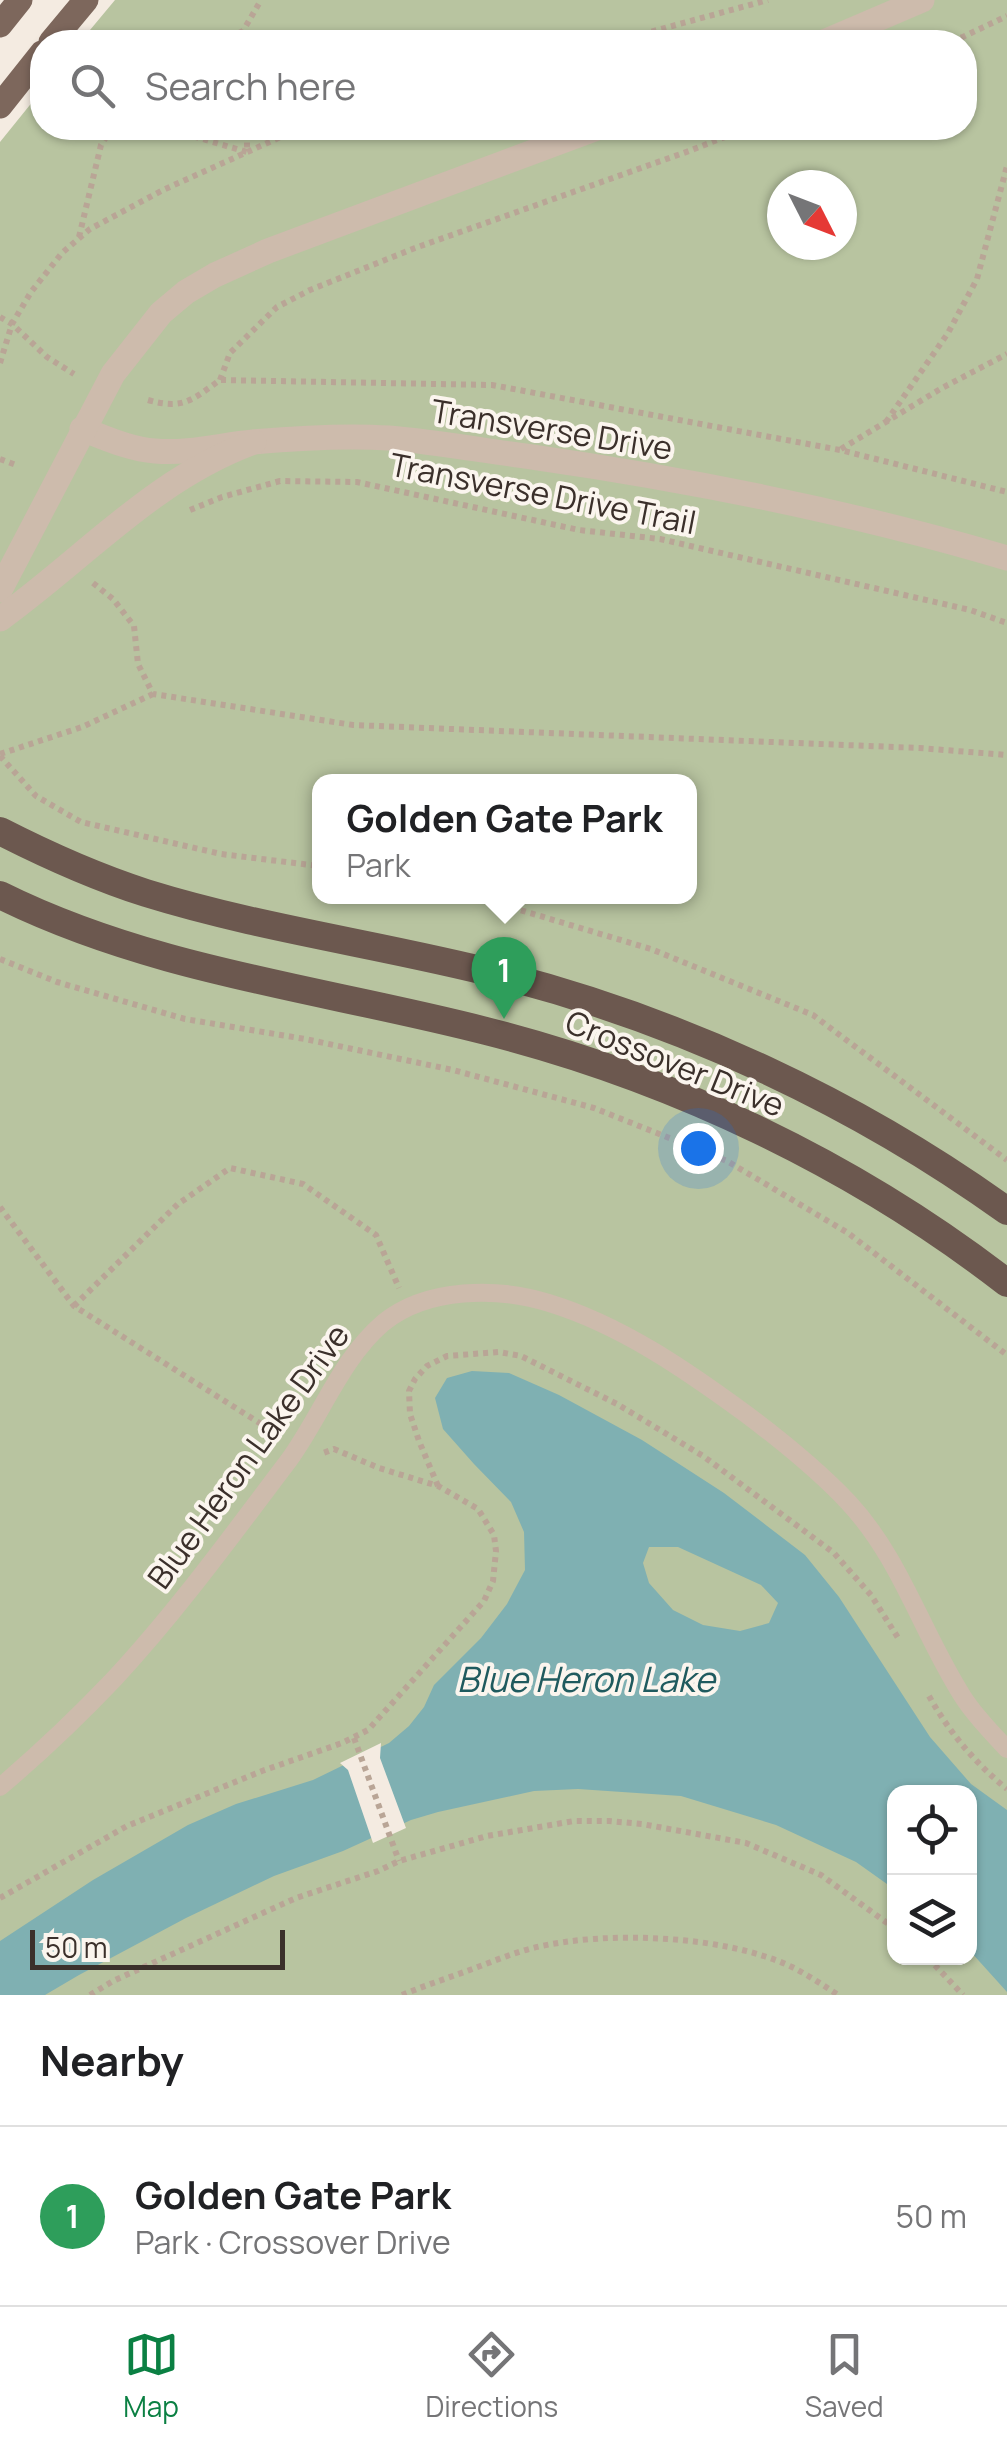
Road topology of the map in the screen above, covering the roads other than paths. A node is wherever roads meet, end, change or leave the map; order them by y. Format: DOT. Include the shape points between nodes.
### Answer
graph roads {
  1 [pos="20,0"];
  2 [pos="86,0"];
  3 [pos="922,0"];
  4 [pos="0,26"];
  5 [pos="61,30"];
  6 [pos="852,30"];
  7 [pos="30,69"];
  8 [pos="0,106"];
  9 [pos="564,140"];
  10 [pos="82,429"];
  11 [pos="254,442"];
  12 [pos="1007,558"];
  13 [pos="0,590"];
  14 [pos="0,619"];
  15 [pos="0,811"];
  16 [pos="0,831"];
  17 [pos="38,850"];
  18 [pos="0,895"];
  19 [pos="1007,1212"];
  20 [pos="1007,1282"];
  21 [pos="1007,1749"];
  22 [pos="0,1787"];
  1 -- 4 [label="main road"];
  2 -- 5 [label="main road"];
  3 -- 6 [label="street"];
  7 -- 8 [label="main road"];
  9 -- 10 [label="street" via="214,275 142,335"];
  10 -- 11 [label="street, Transverse Drive" via="153,451"];
  10 -- 13 [label="street"];
  11 -- 12 [label="street, Transverse Drive" via="387,438 598,466 742,492"];
  11 -- 14 [label="street" via="161,489"];
  15 -- 17 [label="highway"];
  16 -- 17 [label="highway, Crossover Drive"];
  17 -- 19 [label="highway, Crossover Drive" via="165,898 503,976 632,1016 838,1107"];
  18 -- 20 [label="highway, Crossover Drive" via="129,948 488,1031 652,1084 851,1180"];
  21 -- 22 [label="lane, Blue Heron Lake Drive" via="966,1701 871,1530 823,1478 726,1400 639,1343 547,1302 489,1294 432,1299 384,1323 165,1620"];
}
